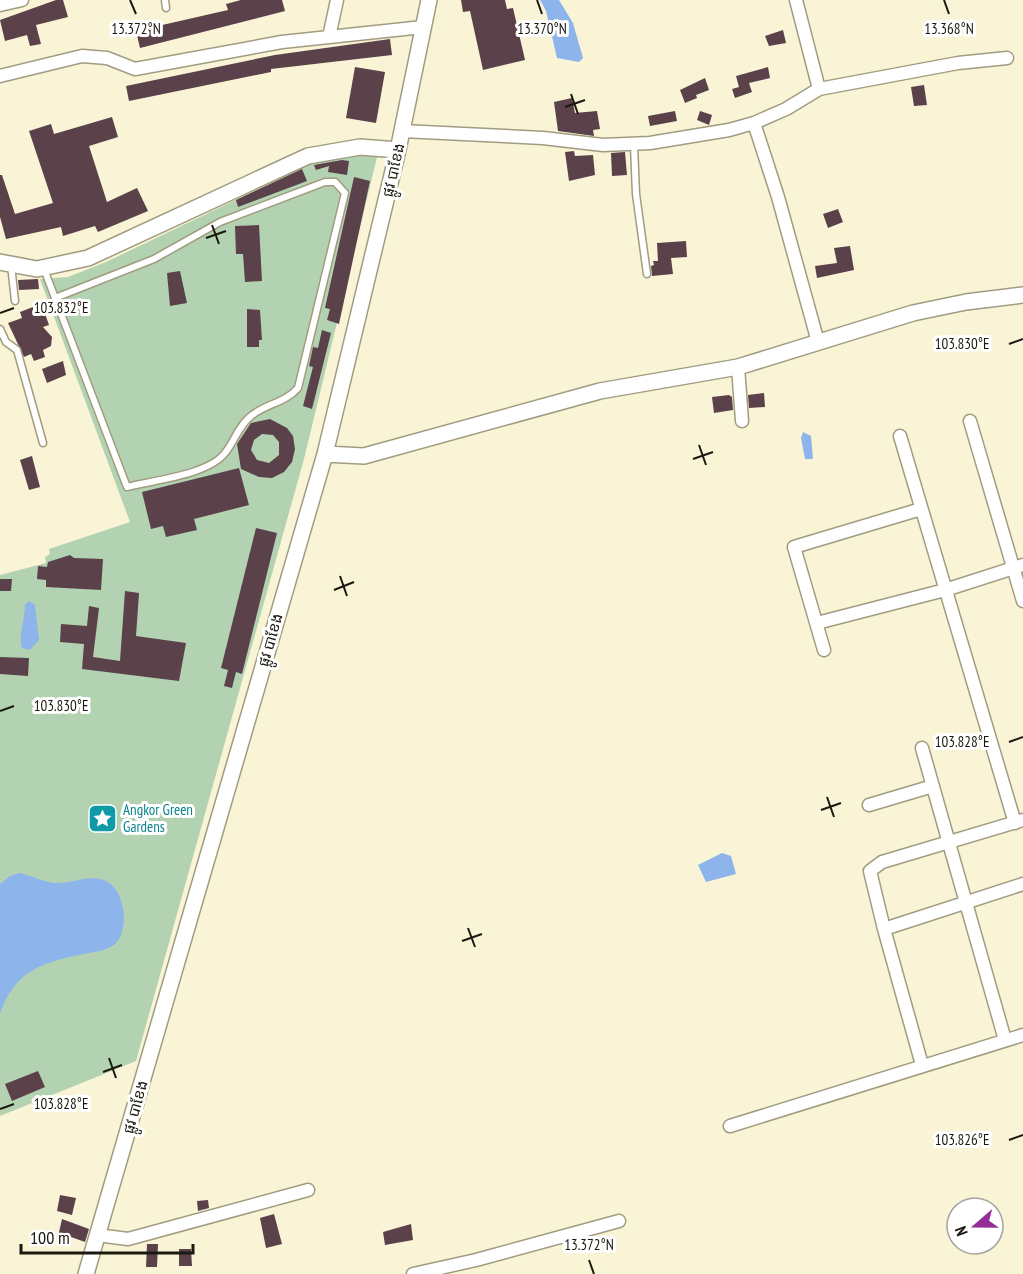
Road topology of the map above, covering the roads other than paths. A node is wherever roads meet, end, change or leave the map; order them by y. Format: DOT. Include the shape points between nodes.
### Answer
graph roads {
  1 [pos="22,0"];
  2 [pos="165,0"];
  3 [pos="337,0"];
  4 [pos="429,0"];
  5 [pos="796,0"];
  6 [pos="0,5"];
  7 [pos="166,8"];
  8 [pos="423,27"];
  9 [pos="329,37"];
  10 [pos="1007,58"];
  11 [pos="0,75"];
  12 [pos="819,89"];
  13 [pos="754,123"];
  14 [pos="402,131"];
  15 [pos="634,145"];
  16 [pos="398,150"];
  17 [pos="5,263"];
  18 [pos="44,269"];
  19 [pos="647,274"];
  20 [pos="1023,295"];
  21 [pos="55,298"];
  22 [pos="15,301"];
  23 [pos="0,329"];
  24 [pos="818,342"];
  25 [pos="738,367"];
  26 [pos="742,421"];
  27 [pos="970,421"];
  28 [pos="900,436"];
  29 [pos="44,443"];
  30 [pos="325,454"];
  31 [pos="921,509"];
  32 [pos="1018,566"];
  33 [pos="945,590"];
  34 [pos="1023,601"];
  35 [pos="817,623"];
  36 [pos="824,650"];
  37 [pos="922,748"];
  38 [pos="933,786"];
  39 [pos="869,805"];
  40 [pos="1019,822"];
  41 [pos="950,842"];
  42 [pos="1023,884"];
  43 [pos="965,903"];
  44 [pos="884,929"];
  45 [pos="1023,1035"];
  46 [pos="1005,1040"];
  47 [pos="922,1065"];
  48 [pos="730,1126"];
  49 [pos="308,1190"];
  50 [pos="619,1221"];
  51 [pos="97,1236"];
  52 [pos="86,1274"];
  53 [pos="413,1274"];
  1 -- 6 [label="street"];
  2 -- 7 [label="lane"];
  3 -- 9 [label="street"];
  4 -- 8 [label="street, ផ្លូវ បាខែង"];
  5 -- 12 [label="street"];
  8 -- 9 [label="street"];
  8 -- 14 [label="street, ផ្លូវ បាខែង"];
  9 -- 11 [label="street" via="135,69 107,58 82,56"];
  10 -- 12 [label="street" via="958,63"];
  12 -- 13 [label="street"];
  13 -- 15 [label="street" via="711,134"];
  13 -- 24 [label="street"];
  14 -- 15 [label="street"];
  14 -- 16 [label="street, ផ្លូវ បាខែង"];
  15 -- 19 [label="lane"];
  16 -- 18 [label="street" via="360,147 308,156 102,254"];
  16 -- 30 [label="street, ផ្លូវ បាខែង"];
  17 -- 18 [label="street"];
  17 -- 22 [label="lane"];
  18 -- 21 [label="lane"];
  20 -- 24 [label="street" via="913,313"];
  21 -- 21 [label="lane" via="127,487 215,464 252,414 285,399 298,388 345,193 335,182 325,182 220,222 154,259"];
  23 -- 29 [label="lane" via="6,342 17,350"];
  24 -- 25 [label="street"];
  25 -- 26 [label="street"];
  25 -- 30 [label="street" via="600,391 364,456"];
  27 -- 32 [label="street"];
  28 -- 31 [label="street"];
  30 -- 51 [label="street, ផ្លូវ បាខែង"];
  31 -- 33 [label="street"];
  31 -- 35 [label="street" via="794,547"];
  32 -- 33 [label="street"];
  32 -- 34 [label="street"];
  33 -- 35 [label="street"];
  33 -- 40 [label="street"];
  35 -- 36 [label="street"];
  37 -- 38 [label="street"];
  38 -- 39 [label="street"];
  38 -- 41 [label="street"];
  40 -- 41 [label="street"];
  41 -- 43 [label="street"];
  41 -- 44 [label="street" via="872,868 871,879"];
  42 -- 43 [label="street"];
  43 -- 44 [label="street"];
  43 -- 46 [label="street"];
  44 -- 47 [label="street"];
  45 -- 46 [label="street"];
  46 -- 47 [label="street"];
  47 -- 48 [label="street"];
  49 -- 51 [label="street" via="128,1239"];
  50 -- 53 [label="street"];
  51 -- 52 [label="street, ផ្លូវ បាខែង"];
}
